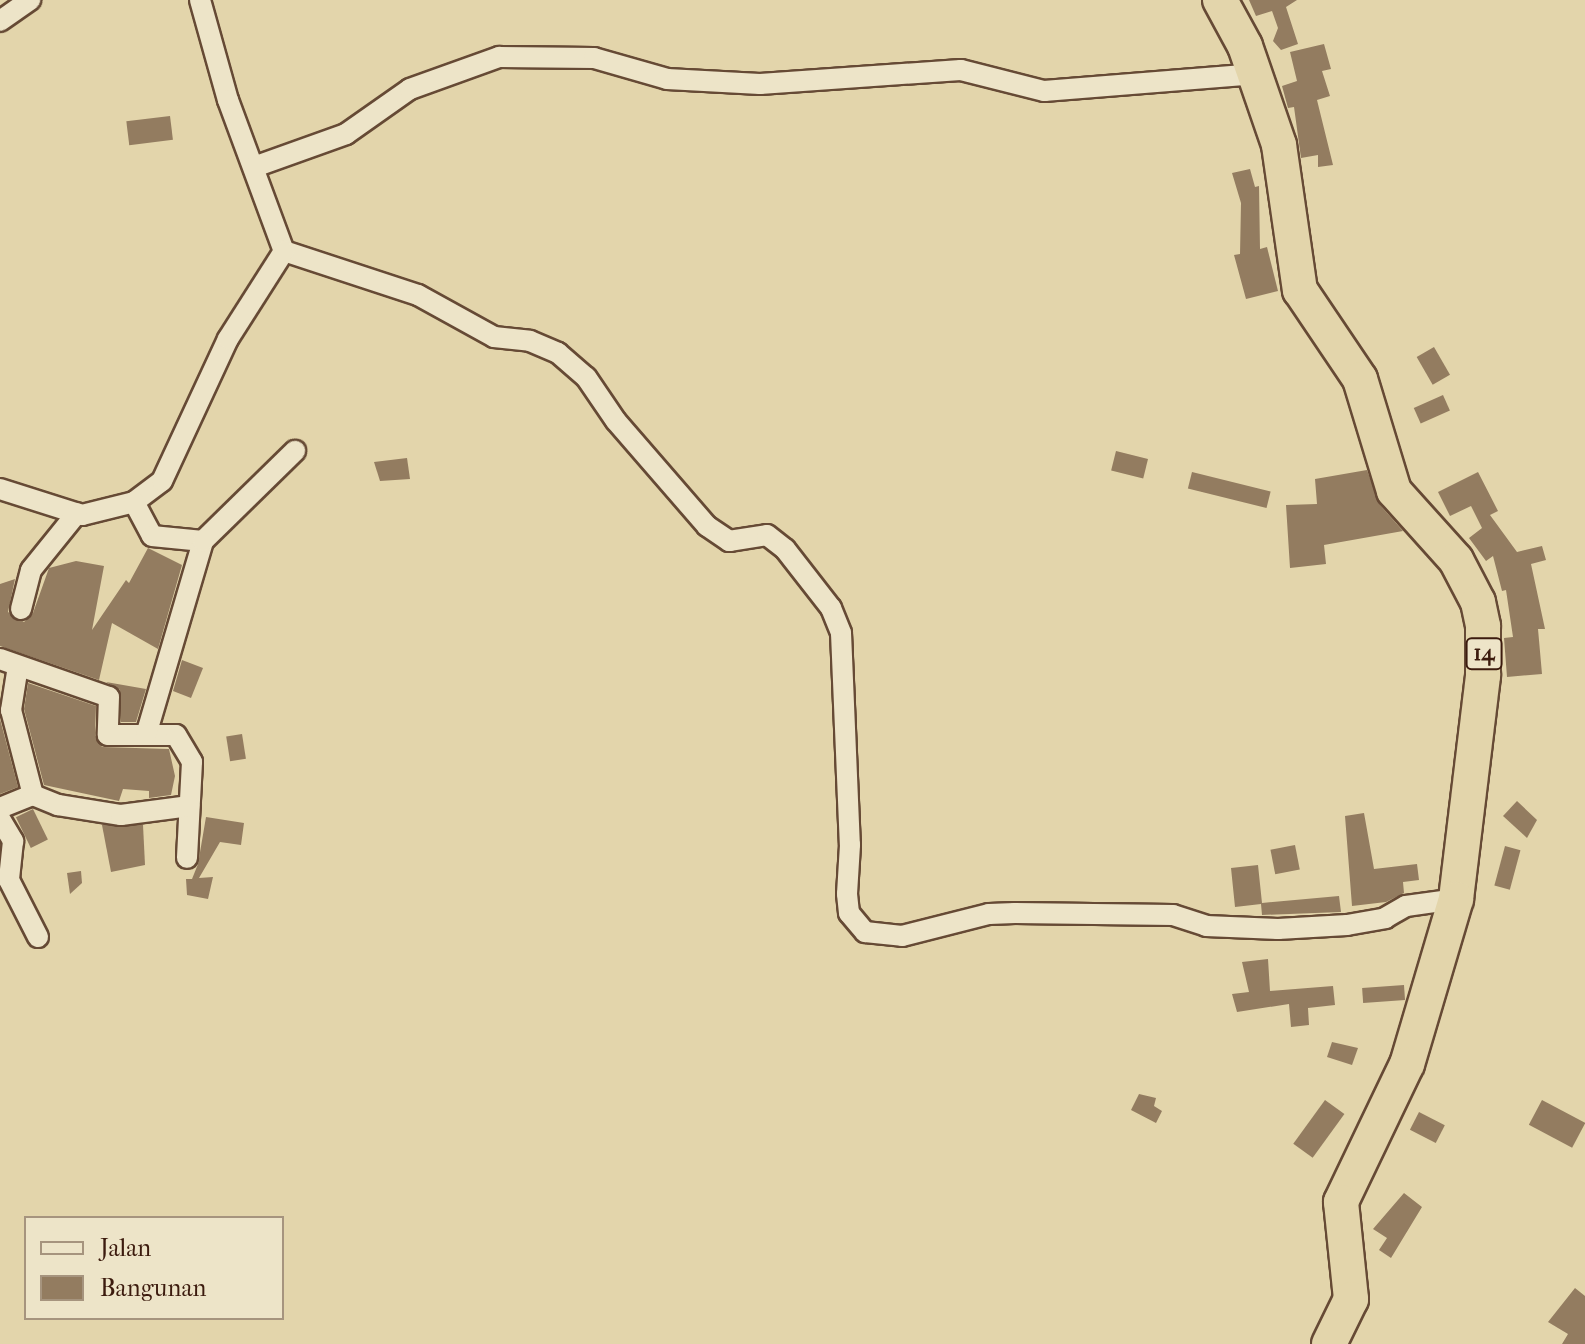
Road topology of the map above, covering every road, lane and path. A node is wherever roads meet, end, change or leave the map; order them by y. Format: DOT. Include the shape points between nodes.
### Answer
graph roads {
  1 [pos="30,0"];
  2 [pos="200,0"];
  3 [pos="1220,0"];
  4 [pos="0,21"];
  5 [pos="1256,74"];
  6 [pos="254,167"];
  7 [pos="284,251"];
  8 [pos="295,451"];
  9 [pos="0,489"];
  10 [pos="134,502"];
  11 [pos="77,513"];
  12 [pos="203,541"];
  13 [pos="21,609"];
  14 [pos="9,662"];
  15 [pos="146,735"];
  16 [pos="33,795"];
  17 [pos="189,806"];
  18 [pos="0,808"];
  19 [pos="0,819"];
  20 [pos="187,858"];
  21 [pos="1456,899"];
  22 [pos="38,937"];
  23 [pos="1329,1344"];
  1 -- 4 [label="street"];
  2 -- 6 [label="street"];
  3 -- 5 [label="highway, 14"];
  5 -- 6 [label="street" via="1044,91 961,70 760,84 667,79 594,58 499,57 410,89 351,131"];
  5 -- 21 [label="highway, 14" via="1279,145 1300,290 1360,379 1394,491 1456,560 1478,602 1483,676"];
  6 -- 7 [label="street"];
  7 -- 10 [label="street" via="228,339 162,481"];
  7 -- 21 [label="street" via="418,295 494,337 530,341 558,353 586,377 616,421 707,526 729,541 767,535 785,549 831,608 841,633 850,845 847,894 849,913 865,932 902,936 989,914 1015,913 1173,915 1206,926 1278,929 1347,925 1385,918 1406,906"];
  8 -- 12 [label="street"];
  9 -- 11 [label="street"];
  10 -- 11 [label="street"];
  10 -- 12 [label="street" via="152,536"];
  11 -- 13 [label="street" via="31,570"];
  12 -- 15 [label="street"];
  14 -- 15 [label="street" via="109,697 108,735"];
  14 -- 16 [label="street" via="11,710"];
  15 -- 17 [label="street" via="176,735 192,762"];
  16 -- 17 [label="street" via="58,805 121,815"];
  16 -- 18 [label="street"];
  17 -- 20 [label="street"];
  19 -- 22 [label="street" via="13,841 9,880"];
  21 -- 23 [label="highway, 14" via="1407,1064 1341,1202 1351,1299"];
}
